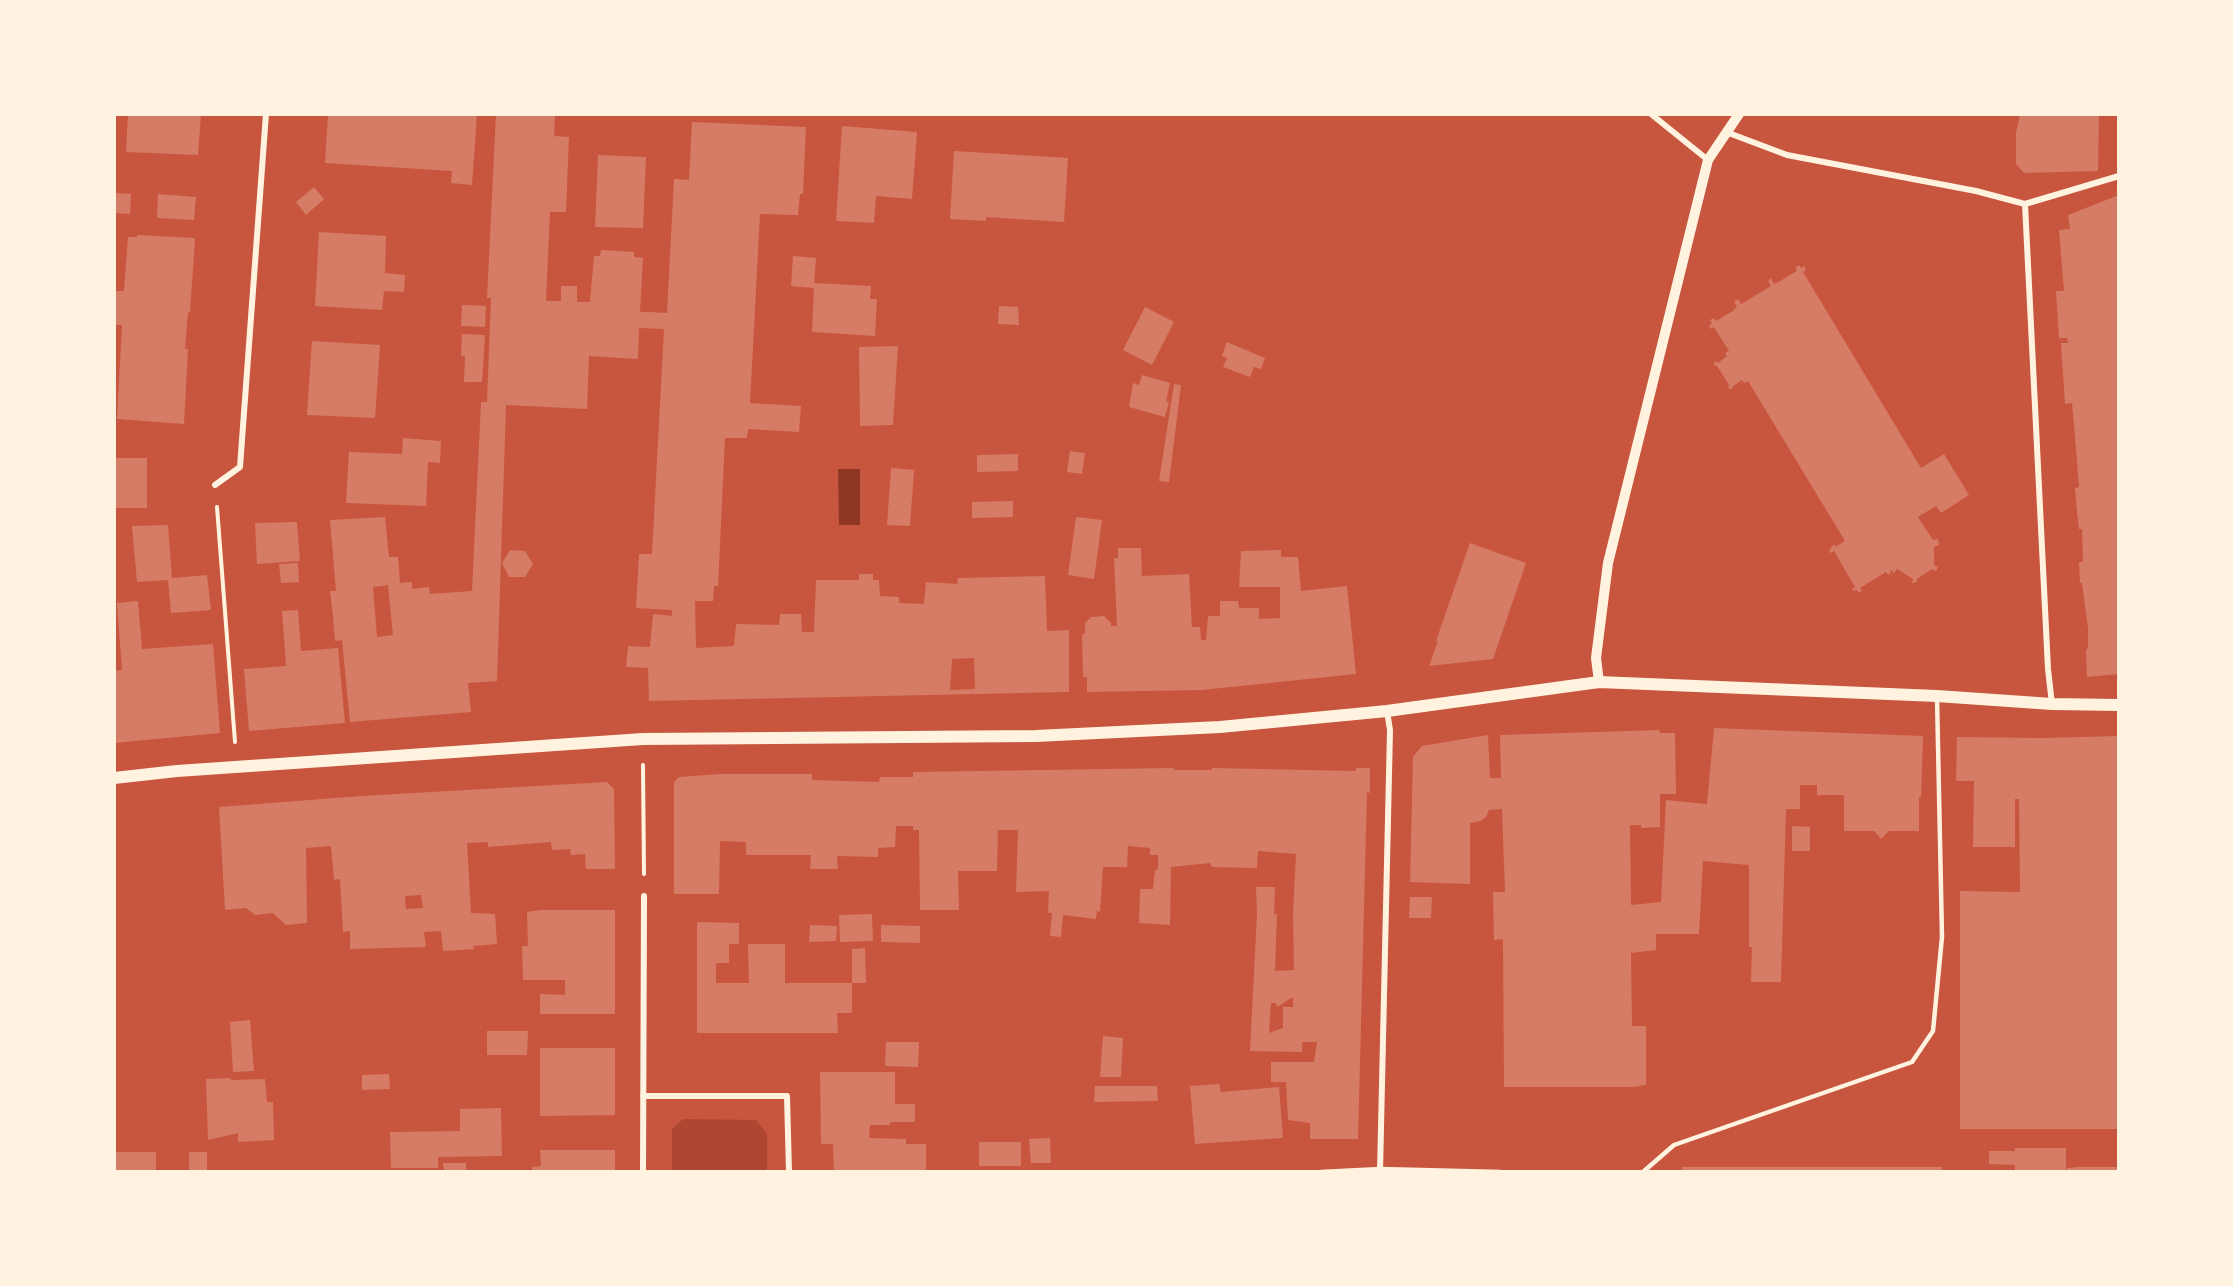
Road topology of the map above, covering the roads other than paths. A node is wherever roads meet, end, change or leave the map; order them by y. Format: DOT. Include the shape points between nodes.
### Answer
graph roads {
  1 [pos="266,114"];
  2 [pos="1651,114"];
  3 [pos="1740,114"];
  4 [pos="1726,132"];
  5 [pos="1708,160"];
  6 [pos="2119,176"];
  7 [pos="2025,204"];
  8 [pos="215,485"];
  9 [pos="1599,682"];
  10 [pos="1937,696"];
  11 [pos="2052,704"];
  12 [pos="2119,705"];
  13 [pos="1387,711"];
  14 [pos="114,778"];
  15 [pos="644,896"];
  16 [pos="643,1096"];
  17 [pos="1380,1170"];
  18 [pos="643,1172"];
  19 [pos="789,1172"];
  20 [pos="1321,1172"];
  21 [pos="1501,1172"];
  22 [pos="1643,1172"];
  1 -- 8 [label="street" via="240,467"];
  2 -- 5 [label="street"];
  3 -- 4 [label="street"];
  4 -- 5 [label="street"];
  4 -- 7 [label="street" via="1787,155"];
  5 -- 9 [label="street" via="1608,563 1596,658"];
  6 -- 7 [label="street"];
  7 -- 11 [label="street"];
  9 -- 10 [label="main road"];
  9 -- 13 [label="main road"];
  10 -- 11 [label="main road"];
  10 -- 22 [label="lane" via="1942,937 1934,1031 1912,1062 1674,1145"];
  11 -- 12 [label="main road"];
  13 -- 14 [label="main road" via="1220,727 1036,736 643,739"];
  13 -- 17 [label="street"];
  15 -- 16 [label="street"];
  16 -- 18 [label="street"];
  16 -- 19 [label="street" via="787,1096"];
  17 -- 20 [label="lane"];
  17 -- 21 [label="lane"];
}
